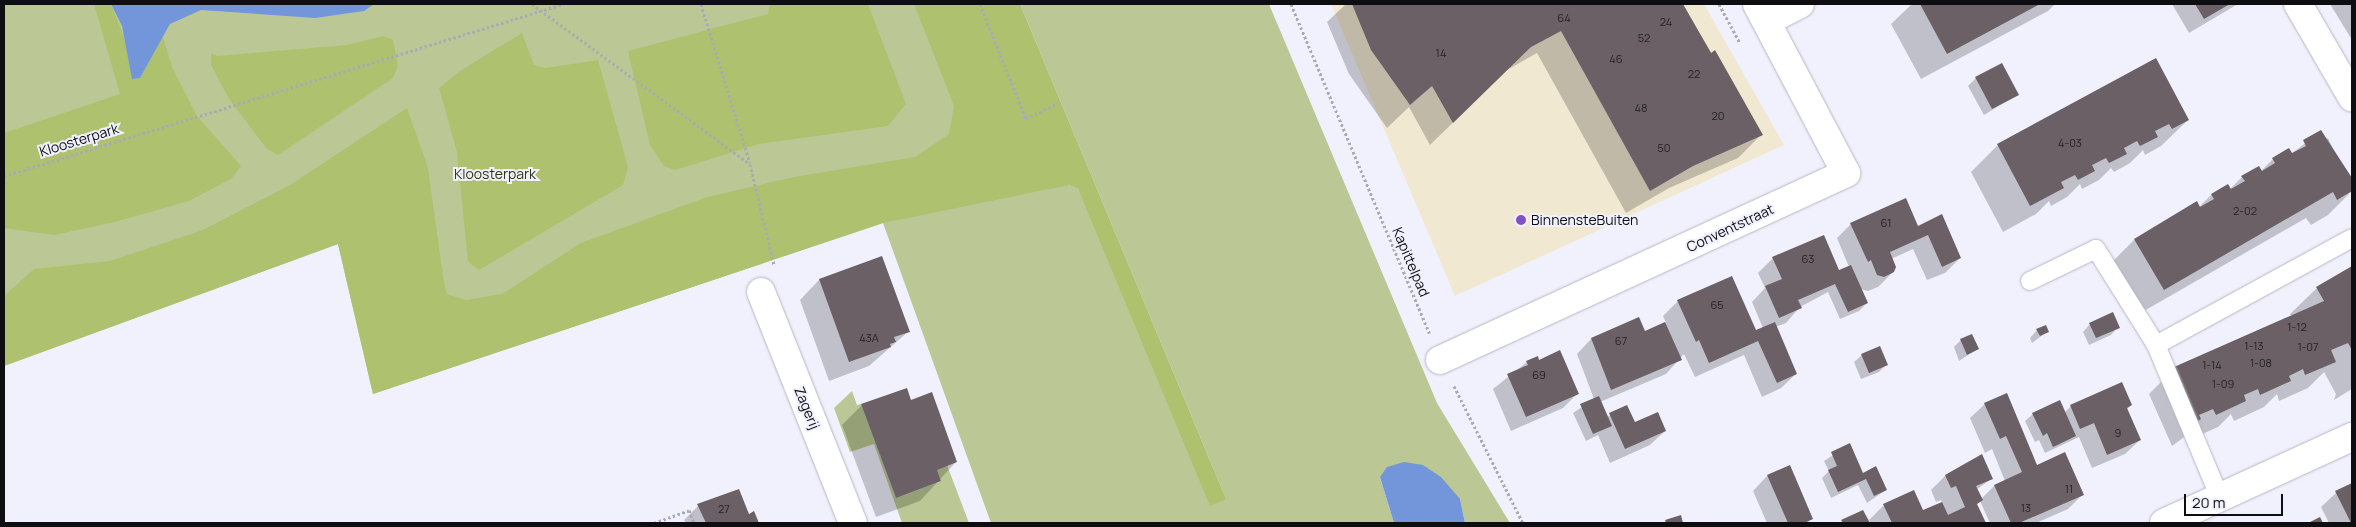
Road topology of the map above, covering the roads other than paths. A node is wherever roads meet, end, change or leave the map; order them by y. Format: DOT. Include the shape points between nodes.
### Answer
graph roads {
  1 [pos="1800,4"];
  2 [pos="2298,4"];
  3 [pos="1762,12"];
  4 [pos="2352,97"];
  5 [pos="2352,238"];
  6 [pos="2030,281"];
  7 [pos="761,292"];
  8 [pos="2156,345"];
  9 [pos="1440,360"];
  10 [pos="2352,438"];
  11 [pos="2220,498"];
  12 [pos="853,523"];
  13 [pos="2164,523"];
  1 -- 3 [label="street"];
  2 -- 4 [label="street"];
  3 -- 9 [label="street, Conventstraat" via="1846,173"];
  5 -- 8 [label="lane"];
  6 -- 8 [label="lane" via="2096,249"];
  7 -- 12 [label="street, Zagerij"];
  8 -- 11 [label="lane"];
  10 -- 11 [label="street"];
  11 -- 13 [label="street"];
}
